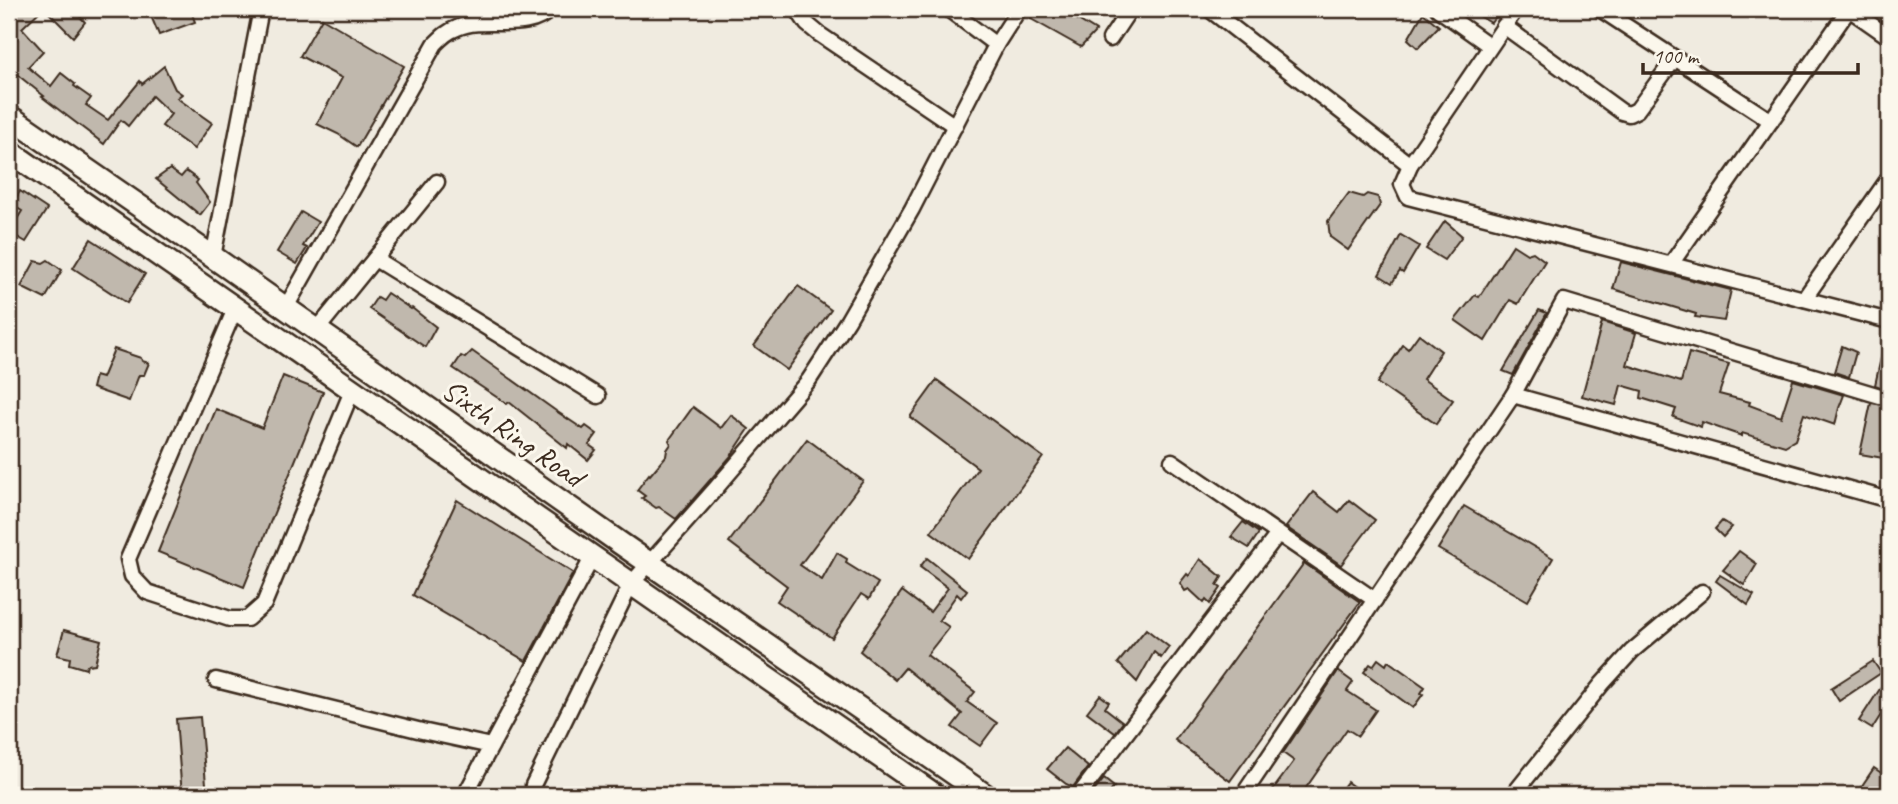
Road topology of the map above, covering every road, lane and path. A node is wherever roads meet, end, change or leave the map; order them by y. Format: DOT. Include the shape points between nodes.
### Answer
graph roads {
  1 [pos="261,9"];
  2 [pos="551,9"];
  3 [pos="796,9"];
  4 [pos="948,9"];
  5 [pos="1019,9"];
  6 [pos="1130,9"];
  7 [pos="1209,9"];
  8 [pos="1438,9"];
  9 [pos="1516,9"];
  10 [pos="1601,9"];
  11 [pos="1504,26"];
  12 [pos="1889,37"];
  13 [pos="1110,39"];
  14 [pos="996,44"];
  15 [pos="1490,46"];
  16 [pos="1675,58"];
  17 [pos="9,116"];
  18 [pos="1771,121"];
  19 [pos="955,126"];
  20 [pos="9,151"];
  21 [pos="1410,165"];
  22 [pos="1889,178"];
  23 [pos="438,182"];
  24 [pos="213,257"];
  25 [pos="375,259"];
  26 [pos="1671,264"];
  27 [pos="1804,299"];
  28 [pos="235,309"];
  29 [pos="285,309"];
  30 [pos="1889,321"];
  31 [pos="316,331"];
  32 [pos="352,391"];
  33 [pos="1513,395"];
  34 [pos="598,396"];
  35 [pos="1880,396"];
  36 [pos="1172,461"];
  37 [pos="1889,500"];
  38 [pos="1278,534"];
  39 [pos="592,558"];
  40 [pos="649,563"];
  41 [pos="631,584"];
  42 [pos="1702,592"];
  43 [pos="1375,600"];
  44 [pos="216,680"];
  45 [pos="491,746"];
  46 [pos="533,785"];
  47 [pos="465,795"];
  48 [pos="935,795"];
  49 [pos="985,795"];
  50 [pos="1079,795"];
  51 [pos="1243,795"];
  52 [pos="1513,795"];
  1 -- 24 [label="street"];
  2 -- 29 [label="street" via="536,20 456,28 435,44"];
  3 -- 19 [label="street" via="819,34"];
  4 -- 14 [label="street"];
  5 -- 14 [label="street"];
  6 -- 13 [label="street"];
  7 -- 21 [label="street"];
  8 -- 15 [label="street"];
  9 -- 11 [label="street"];
  10 -- 16 [label="street"];
  11 -- 15 [label="street"];
  11 -- 16 [label="street" via="1629,114 1637,110"];
  12 -- 18 [label="street" via="1849,9"];
  14 -- 19 [label="street"];
  15 -- 21 [label="street"];
  16 -- 18 [label="street"];
  17 -- 24 [label="highway, Sixth Ring Road"];
  18 -- 26 [label="street"];
  19 -- 40 [label="street" via="912,209 809,380"];
  20 -- 28 [label="highway, Sixth Ring Road"];
  21 -- 26 [label="street" via="1402,184 1408,197"];
  22 -- 27 [label="street"];
  23 -- 25 [label="street"];
  24 -- 29 [label="highway, Sixth Ring Road"];
  25 -- 31 [label="street"];
  25 -- 34 [label="street"];
  26 -- 27 [label="street"];
  27 -- 30 [label="street"];
  28 -- 32 [label="highway, Sixth Ring Road"];
  28 -- 32 [label="street" via="128,559 132,576 147,592 230,619 247,619 264,604"];
  29 -- 31 [label="highway, Sixth Ring Road"];
  31 -- 40 [label="highway, Sixth Ring Road"];
  32 -- 39 [label="highway, Sixth Ring Road"];
  33 -- 35 [label="street" via="1564,301"];
  33 -- 37 [label="street"];
  33 -- 43 [label="street"];
  36 -- 38 [label="street"];
  38 -- 43 [label="street"];
  38 -- 50 [label="street"];
  39 -- 41 [label="highway, Sixth Ring Road"];
  39 -- 45 [label="street"];
  40 -- 41 [label="street"];
  40 -- 49 [label="highway, Sixth Ring Road"];
  41 -- 46 [label="street"];
  41 -- 48 [label="highway, Sixth Ring Road"];
  42 -- 52 [label="street" via="1632,651"];
  43 -- 51 [label="street"];
  44 -- 45 [label="street"];
  45 -- 47 [label="street"];
}
